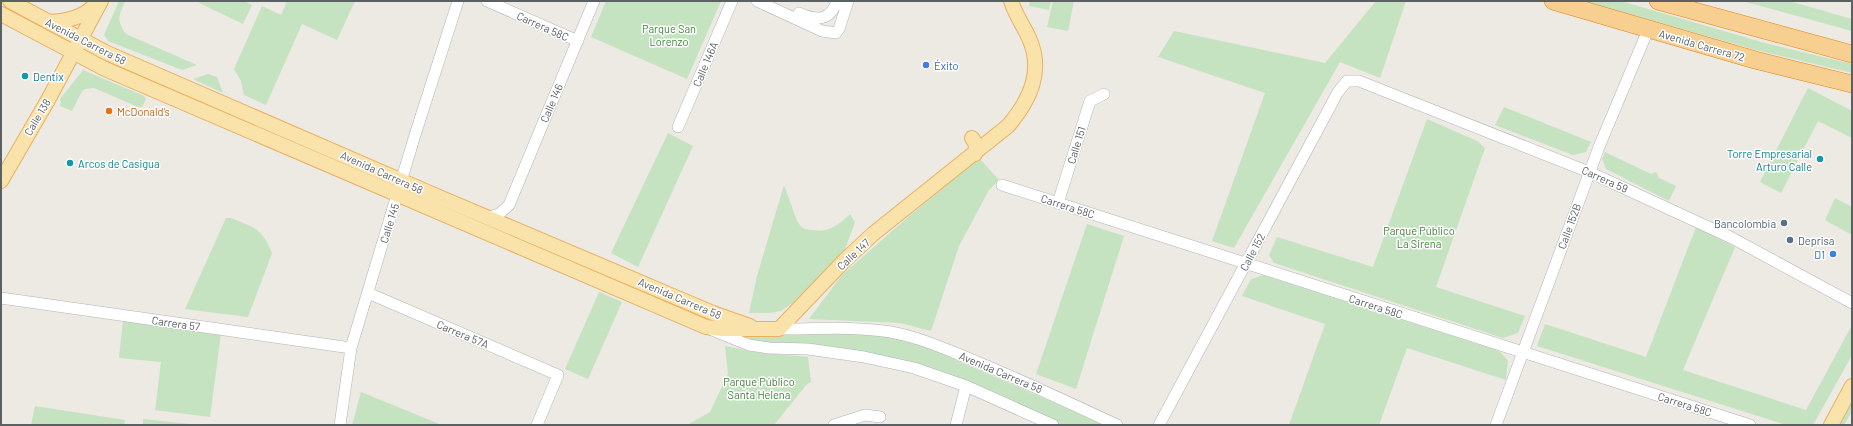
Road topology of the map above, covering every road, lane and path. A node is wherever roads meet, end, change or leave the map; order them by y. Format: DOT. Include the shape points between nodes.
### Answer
graph roads {
  1 [pos="10,1"];
  2 [pos="100,1"];
  3 [pos="458,1"];
  4 [pos="487,1"];
  5 [pos="594,1"];
  6 [pos="732,1"];
  7 [pos="757,1"];
  8 [pos="772,1"];
  9 [pos="837,1"];
  10 [pos="848,1"];
  11 [pos="1011,1"];
  12 [pos="1553,1"];
  13 [pos="1662,2"];
  14 [pos="1,14"];
  15 [pos="49,22"];
  16 [pos="1648,30"];
  17 [pos="80,39"];
  18 [pos="578,41"];
  19 [pos="72,53"];
  20 [pos="1852,54"];
  21 [pos="1347,81"];
  22 [pos="1852,84"];
  23 [pos="1104,94"];
  24 [pos="678,127"];
  25 [pos="1,164"];
  26 [pos="1589,172"];
  27 [pos="1,181"];
  28 [pos="401,181"];
  29 [pos="1002,185"];
  30 [pos="397,195"];
  31 [pos="1058,203"];
  32 [pos="509,205"];
  33 [pos="487,218"];
  34 [pos="514,229"];
  35 [pos="1246,264"];
  36 [pos="368,293"];
  37 [pos="1,298"];
  38 [pos="1852,303"];
  39 [pos="706,327"];
  40 [pos="760,329"];
  41 [pos="779,329"];
  42 [pos="351,348"];
  43 [pos="1522,352"];
  44 [pos="966,386"];
  45 [pos="1852,386"];
  46 [pos="880,416"];
  47 [pos="340,425"];
  48 [pos="537,425"];
  49 [pos="834,425"];
  50 [pos="956,425"];
  51 [pos="1053,425"];
  52 [pos="1117,425"];
  53 [pos="1159,425"];
  54 [pos="1496,425"];
  55 [pos="1750,425"];
  56 [pos="1830,425"];
  1 -- 15 [label="main road, Avenida Carrera 58"];
  2 -- 15 [label="main road" via="82,15 70,20"];
  2 -- 17 [label="main road, Calle 138"];
  3 -- 28 [label="street, Calle 145"];
  4 -- 18 [label="street, Carrera 58C"];
  5 -- 18 [label="street, Calle 146"];
  6 -- 24 [label="street, Calle 146A"];
  7 -- 10 [label="street" via="822,31 836,33 842,24"];
  8 -- 9 [label="street" via="809,18 831,13"];
  11 -- 41 [label="main road, Calle 147" via="1029,38 1035,60 1032,86 1022,109 1008,126 974,145 933,186 845,260"];
  12 -- 16 [label="highway, Avenida Carrera 72"];
  13 -- 20 [label="highway"];
  14 -- 19 [label="main road, Avenida Carrera 58"];
  15 -- 17 [label="main road, Avenida Carrera 58"];
  16 -- 22 [label="highway, Avenida Carrera 72"];
  16 -- 26 [label="street, Calle 152B"];
  17 -- 19 [label="main road, Calle 138"];
  17 -- 28 [label="main road, Avenida Carrera 58"];
  18 -- 32 [label="street, Calle 146"];
  19 -- 25 [label="main road, Calle 138" via="27,118"];
  19 -- 27 [label="main road, Calle 138"];
  19 -- 30 [label="main road, Avenida Carrera 58"];
  21 -- 26 [label="street, Carrera 59" via="1359,81"];
  21 -- 35 [label="street, Calle 152" via="1338,92"];
  23 -- 31 [label="street, Calle 151" via="1090,101"];
  26 -- 38 [label="street, Carrera 59" via="1726,235"];
  26 -- 43 [label="street, Calle 152B"];
  28 -- 30 [label="street, Calle 145"];
  28 -- 33 [label="main road, Avenida Carrera 58"];
  29 -- 31 [label="street, Carrera 58C"];
  30 -- 36 [label="street, Calle 145"];
  30 -- 39 [label="main road, Avenida Carrera 58"];
  31 -- 35 [label="street, Carrera 58C"];
  32 -- 33 [label="street" via="499,214"];
  32 -- 34 [label="street"];
  33 -- 34 [label="main road, Avenida Carrera 58"];
  34 -- 40 [label="main road, Avenida Carrera 58" via="713,313"];
  35 -- 43 [label="street, Carrera 58C"];
  35 -- 53 [label="street, Calle 152"];
  36 -- 42 [label="street, Calle 145"];
  36 -- 48 [label="street, Carrera 57A" via="558,375"];
  37 -- 42 [label="street, Carrera 57"];
  39 -- 40 [label="main road, Avenida Carrera 58"];
  39 -- 44 [label="street, Avenida Carrera 58" via="749,345 808,349 864,357 914,368"];
  40 -- 41 [label="main road, Avenida Carrera 58"];
  41 -- 52 [label="street, Avenida Carrera 58" via="858,329 902,335 975,361"];
  42 -- 47 [label="street, Calle 145"];
  43 -- 54 [label="street, Calle 152B"];
  43 -- 55 [label="street, Carrera 58C"];
  44 -- 50 [label="street"];
  44 -- 51 [label="street, Avenida Carrera 58"];
  45 -- 56 [label="main road"];
  46 -- 49 [label="street" via="865,415"];
}
